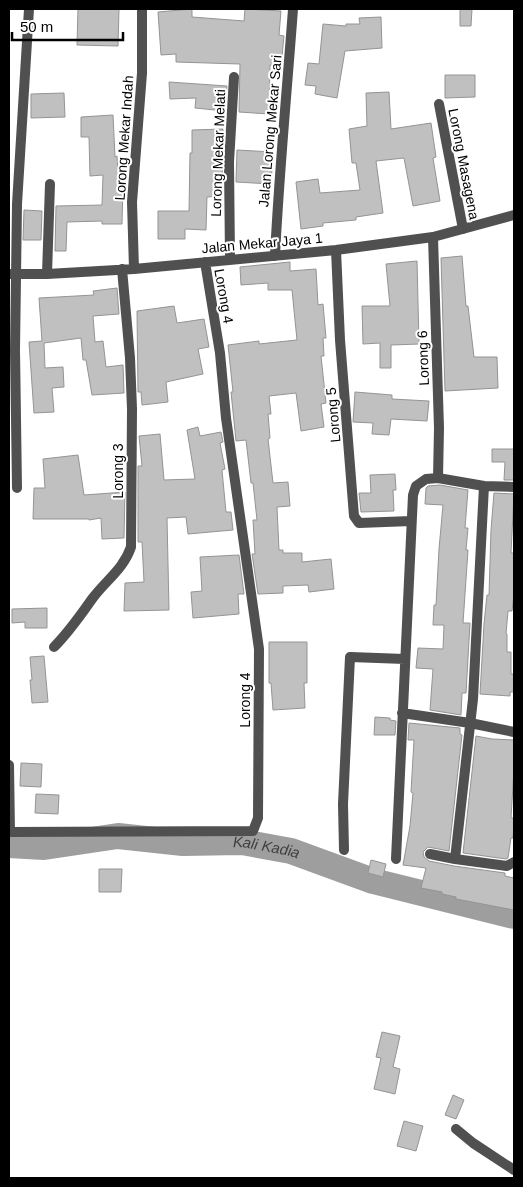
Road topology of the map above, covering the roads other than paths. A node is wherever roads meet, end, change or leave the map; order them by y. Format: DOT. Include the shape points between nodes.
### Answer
graph roads {
  1 [pos="29,9"];
  2 [pos="142,9"];
  3 [pos="294,9"];
  4 [pos="234,77"];
  5 [pos="439,104"];
  6 [pos="50,184"];
  7 [pos="514,215"];
  8 [pos="463,229"];
  9 [pos="433,237"];
  10 [pos="336,250"];
  11 [pos="275,256"];
  12 [pos="230,259"];
  13 [pos="204,262"];
  14 [pos="122,269"];
  15 [pos="134,269"];
  16 [pos="12,274"];
  17 [pos="47,274"];
  18 [pos="438,478"];
  19 [pos="484,486"];
  20 [pos="514,487"];
  21 [pos="17,488"];
  22 [pos="412,521"];
  23 [pos="54,647"];
  24 [pos="405,659"];
  25 [pos="402,713"];
  26 [pos="470,723"];
  27 [pos="514,732"];
  28 [pos="9,765"];
  29 [pos="344,850"];
  30 [pos="430,854"];
  31 [pos="396,859"];
  32 [pos="455,859"];
  33 [pos="514,862"];
  34 [pos="456,1129"];
  35 [pos="514,1170"];
  1 -- 16 [label="street"];
  2 -- 15 [label="street, Lorong Mekar Indah" via="142,72 132,202"];
  3 -- 11 [label="street, Jalan Lorong Mekar Sari"];
  4 -- 12 [label="street, Lorong Mekar Melati" via="229,162"];
  5 -- 8 [label="street, Lorong Masagena"];
  6 -- 17 [label="street"];
  7 -- 8 [label="street, Jalan Mekar Jaya 1"];
  8 -- 9 [label="street, Jalan Mekar Jaya 1"];
  9 -- 10 [label="street, Jalan Mekar Jaya 1"];
  9 -- 18 [label="street, Lorong 6"];
  10 -- 11 [label="street, Jalan Mekar Jaya 1"];
  10 -- 22 [label="street, Lorong 5" via="354,516 359,523"];
  11 -- 12 [label="street, Jalan Mekar Jaya 1"];
  12 -- 13 [label="street, Jalan Mekar Jaya 1"];
  13 -- 15 [label="street, Jalan Mekar Jaya 1"];
  13 -- 28 [label="street, Lorong 4" via="220,354 259,649 258,818 253,831 10,832"];
  14 -- 15 [label="street, Jalan Mekar Jaya 1"];
  14 -- 17 [label="street, Jalan Mekar Jaya 1"];
  14 -- 23 [label="street, Lorong 3" via="132,409 131,546 124,562"];
  16 -- 17 [label="street, Jalan Mekar Jaya 1"];
  16 -- 21 [label="street"];
  18 -- 19 [label="street"];
  18 -- 22 [label="street" via="426,479 416,486"];
  19 -- 20 [label="street"];
  19 -- 26 [label="street"];
  22 -- 24 [label="street"];
  24 -- 25 [label="street"];
  24 -- 29 [label="street" via="350,657"];
  25 -- 26 [label="street"];
  25 -- 31 [label="street"];
  26 -- 27 [label="street"];
  26 -- 32 [label="street"];
  30 -- 32 [label="street"];
  32 -- 33 [label="street" via="507,866"];
  34 -- 35 [label="street"];
}
